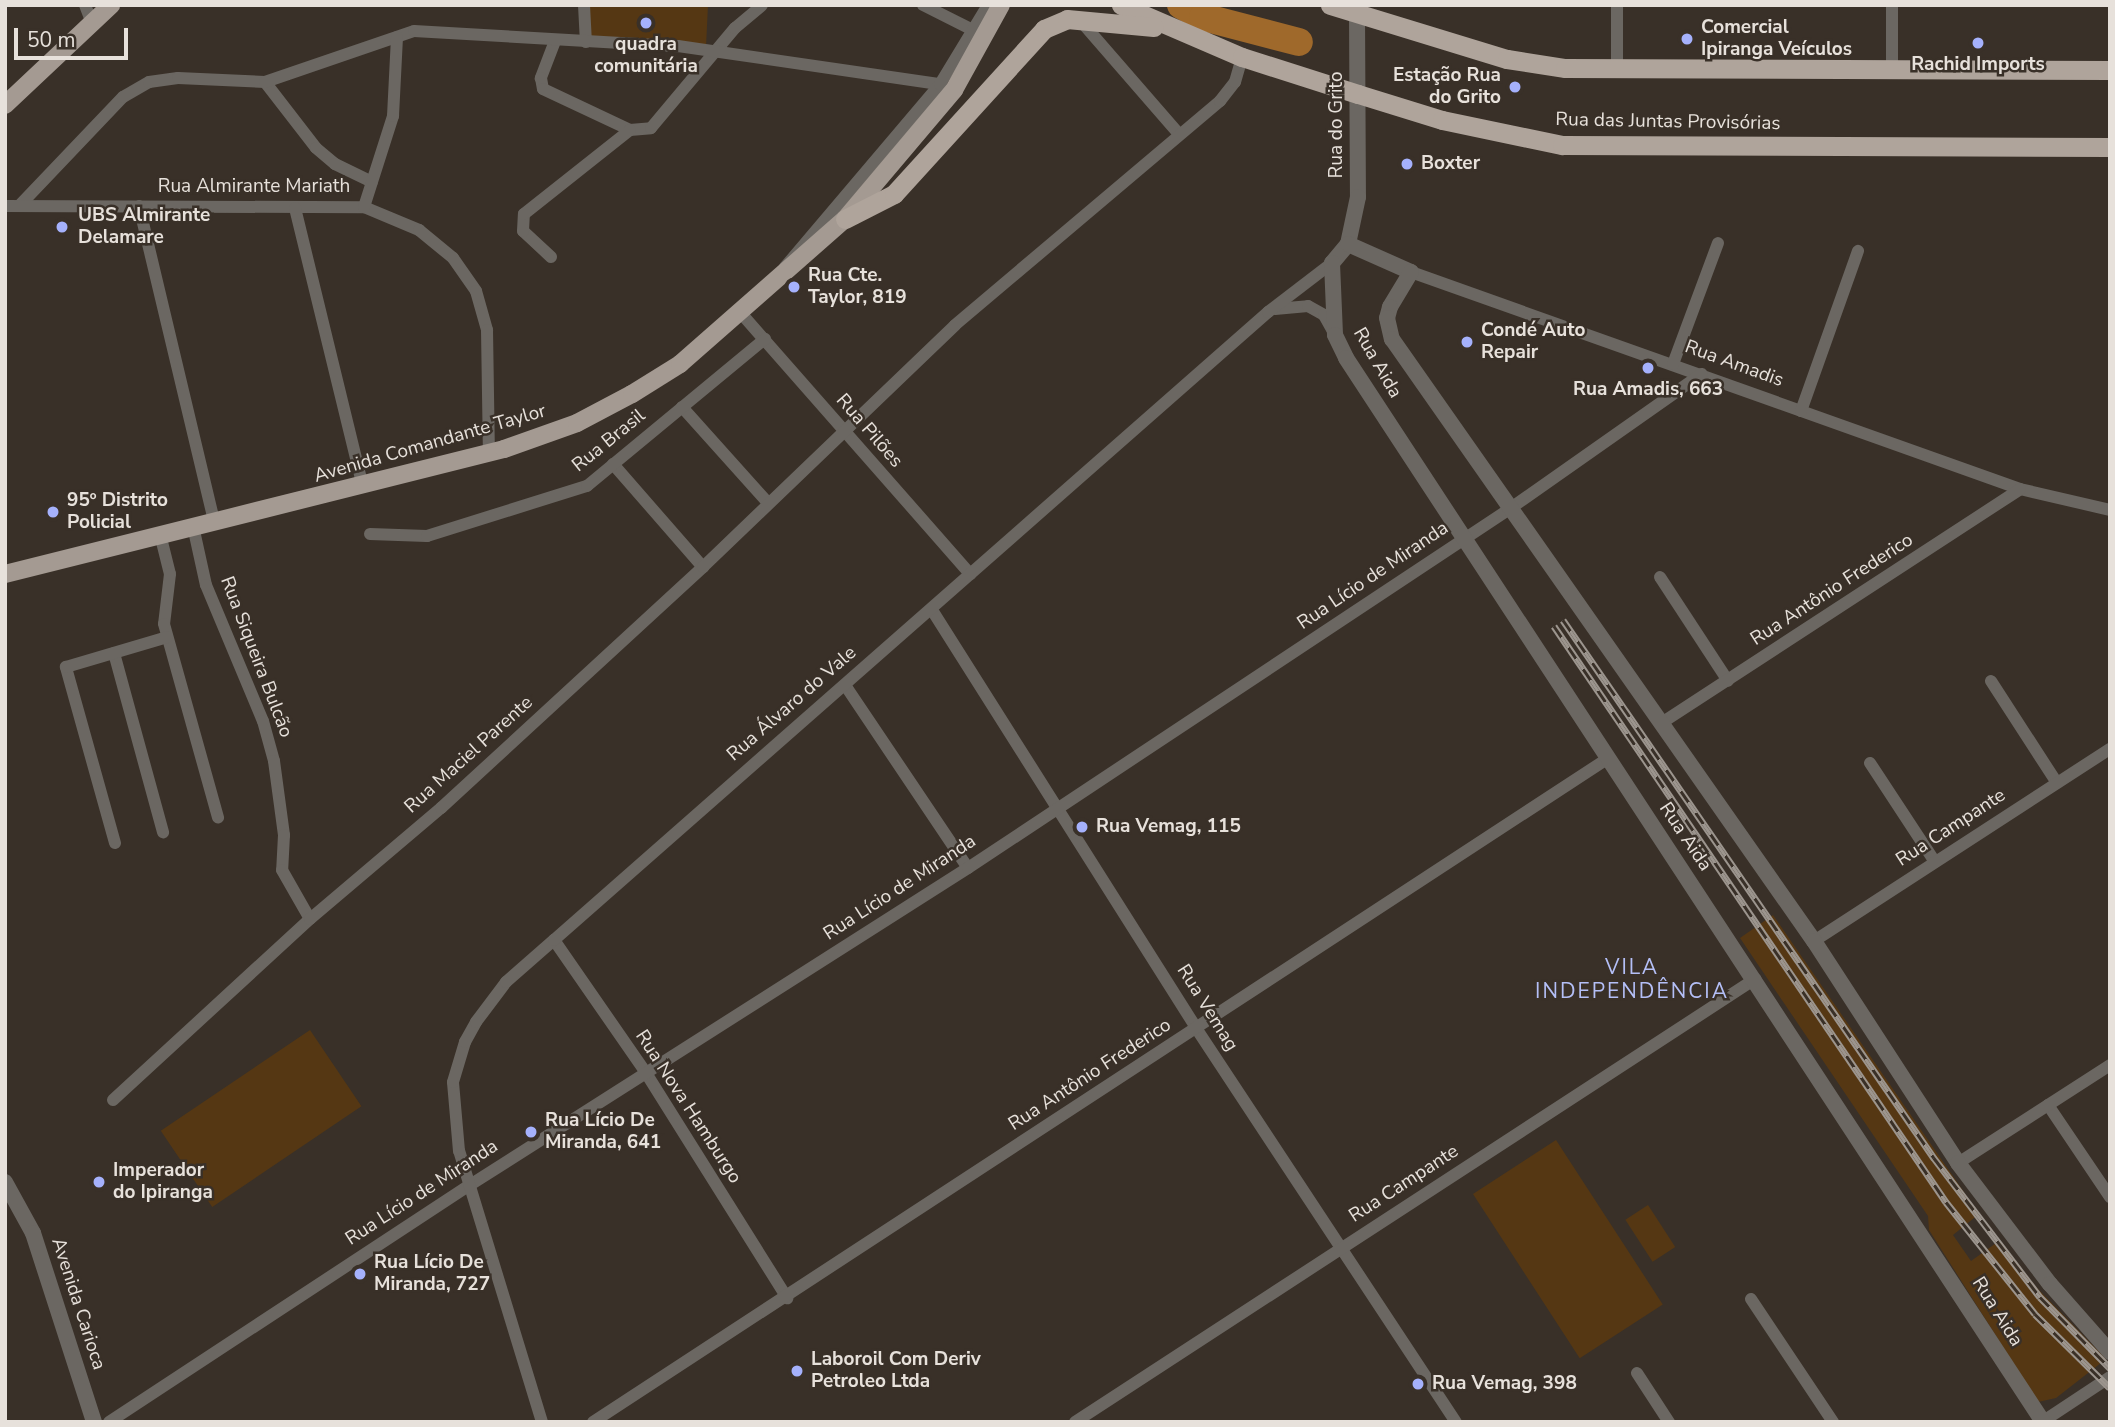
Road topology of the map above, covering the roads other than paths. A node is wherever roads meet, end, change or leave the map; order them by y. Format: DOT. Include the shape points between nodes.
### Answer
graph roads {
  1 [pos="111,5"];
  2 [pos="584,5"];
  3 [pos="762,5"];
  4 [pos="923,5"];
  5 [pos="988,5"];
  6 [pos="1002,5"];
  7 [pos="1121,5"];
  8 [pos="1330,5"];
  9 [pos="1617,5"];
  10 [pos="1892,5"];
  11 [pos="88,13"];
  12 [pos="1357,17"];
  13 [pos="1079,19"];
  14 [pos="974,30"];
  15 [pos="1174,30"];
  16 [pos="397,37"];
  17 [pos="555,41"];
  18 [pos="586,42"];
  19 [pos="719,50"];
  20 [pos="1242,57"];
  21 [pos="1617,70"];
  22 [pos="1892,70"];
  23 [pos="2110,70"];
  24 [pos="265,82"];
  25 [pos="940,84"];
  26 [pos="1358,94"];
  27 [pos="5,104"];
  28 [pos="635,130"];
  29 [pos="1179,134"];
  30 [pos="2110,147"];
  31 [pos="372,182"];
  32 [pos="20,205"];
  33 [pos="5,206"];
  34 [pos="139,206"];
  35 [pos="364,207"];
  36 [pos="295,208"];
  37 [pos="845,219"];
  38 [pos="1718,243"];
  39 [pos="1348,244"];
  40 [pos="1858,251"];
  41 [pos="551,257"];
  42 [pos="1332,263"];
  43 [pos="1411,272"];
  44 [pos="780,276"];
  45 [pos="740,312"];
  46 [pos="1268,312"];
  47 [pos="1335,335"];
  48 [pos="765,339"];
  49 [pos="1673,364"];
  50 [pos="1702,374"];
  51 [pos="682,407"];
  52 [pos="1801,411"];
  53 [pos="842,430"];
  54 [pos="488,452"];
  55 [pos="613,464"];
  56 [pos="363,487"];
  57 [pos="2020,489"];
  58 [pos="768,503"];
  59 [pos="1511,508"];
  60 [pos="2110,510"];
  61 [pos="214,521"];
  62 [pos="193,526"];
  63 [pos="160,534"];
  64 [pos="370,534"];
  65 [pos="1465,538"];
  66 [pos="703,567"];
  67 [pos="5,574"];
  68 [pos="970,574"];
  69 [pos="1660,577"];
  70 [pos="932,610"];
  71 [pos="167,638"];
  72 [pos="114,653"];
  73 [pos="1728,681"];
  74 [pos="1991,681"];
  75 [pos="845,685"];
  76 [pos="1663,722"];
  77 [pos="2110,749"];
  78 [pos="1607,758"];
  79 [pos="1870,763"];
  80 [pos="2057,783"];
  81 [pos="1060,806"];
  82 [pos="218,818"];
  83 [pos="163,832"];
  84 [pos="115,843"];
  85 [pos="1935,862"];
  86 [pos="968,868"];
  87 [pos="310,919"];
  88 [pos="554,940"];
  89 [pos="1814,941"];
  90 [pos="1755,979"];
  91 [pos="1196,1028"];
  92 [pos="2110,1065"];
  93 [pos="646,1073"];
  94 [pos="113,1100"];
  95 [pos="2048,1105"];
  96 [pos="1958,1163"];
  97 [pos="5,1182"];
  98 [pos="470,1185"];
  99 [pos="2110,1197"];
  100 [pos="1341,1248"];
  101 [pos="787,1298"];
  102 [pos="1751,1299"];
  103 [pos="2110,1352"];
  104 [pos="1637,1373"];
  105 [pos="2110,1377"];
  106 [pos="94,1422"];
  107 [pos="109,1422"];
  108 [pos="542,1422"];
  109 [pos="593,1422"];
  110 [pos="1075,1422"];
  111 [pos="1456,1422"];
  112 [pos="1670,1422"];
  113 [pos="1833,1422"];
  114 [pos="2042,1422"];
  1 -- 11 [label="main road"];
  2 -- 18 [label="street"];
  3 -- 19 [label="street" via="735,27"];
  4 -- 14 [label="street"];
  5 -- 14 [label="street"];
  6 -- 37 [label="main road, Avenida Comandante Taylor" via="954,90"];
  7 -- 15 [label="highway, Rua das Juntas Provisórias"];
  8 -- 12 [label="highway"];
  9 -- 21 [label="street"];
  10 -- 22 [label="street"];
  11 -- 27 [label="main road"];
  12 -- 21 [label="highway" via="1507,59"];
  12 -- 26 [label="street, Rua do Grito"];
  13 -- 15 [label="highway"];
  13 -- 29 [label="street"];
  13 -- 37 [label="highway" via="1044,29 894,194"];
  14 -- 25 [label="street"];
  15 -- 20 [label="highway, Rua das Juntas Provisórias"];
  16 -- 17 [label="street" via="414,31"];
  16 -- 24 [label="street"];
  16 -- 31 [label="street" via="393,116"];
  17 -- 18 [label="street"];
  17 -- 28 [label="street" via="541,78 543,89"];
  18 -- 19 [label="street"];
  19 -- 25 [label="street"];
  19 -- 28 [label="street" via="651,128"];
  20 -- 26 [label="highway, Rua das Juntas Provisórias"];
  20 -- 29 [label="street, Rua Maciel Parente" via="1229,92"];
  21 -- 22 [label="highway"];
  22 -- 23 [label="highway"];
  24 -- 31 [label="street" via="316,148 335,164"];
  24 -- 32 [label="street" via="178,78 136,88"];
  25 -- 44 [label="street" via="792,255"];
  26 -- 30 [label="highway, Rua das Juntas Provisórias" via="1442,120 1562,145"];
  26 -- 39 [label="street, Rua do Grito" via="1358,197"];
  28 -- 41 [label="street" via="524,214 523,230"];
  29 -- 53 [label="street, Rua Maciel Parente" via="955,325"];
  31 -- 35 [label="street"];
  32 -- 33 [label="street, Rua Almirante Mariath"];
  32 -- 34 [label="street, Rua Almirante Mariath"];
  34 -- 36 [label="street, Rua Almirante Mariath"];
  34 -- 61 [label="street"];
  35 -- 36 [label="street, Rua Almirante Mariath"];
  35 -- 54 [label="street, Rua Almirante Mariath" via="422,231 453,258 476,291 487,330"];
  36 -- 56 [label="street"];
  37 -- 44 [label="main road, Avenida Comandante Taylor"];
  38 -- 49 [label="street"];
  39 -- 42 [label="street, Rua Álvaro do Vale"];
  39 -- 43 [label="street, Rua Amadis"];
  40 -- 52 [label="street"];
  42 -- 46 [label="street, Rua Álvaro do Vale"];
  42 -- 47 [label="street, Rua Aida"];
  43 -- 49 [label="street, Rua Amadis"];
  43 -- 59 [label="street, Rua Aida" via="1390,307 1387,318 1392,339"];
  44 -- 45 [label="main road, Avenida Comandante Taylor"];
  45 -- 48 [label="street, Rua Pilões"];
  45 -- 54 [label="main road, Avenida Comandante Taylor" via="680,364 632,394 577,423"];
  46 -- 47 [label="street" via="1308,306 1324,315"];
  46 -- 68 [label="street, Rua Álvaro do Vale"];
  47 -- 65 [label="street, Rua Aida" via="1359,380"];
  48 -- 51 [label="street, Rua Brasil"];
  48 -- 53 [label="street, Rua Pilões"];
  49 -- 50 [label="street, Rua Amadis"];
  50 -- 52 [label="street, Rua Amadis"];
  50 -- 59 [label="street, Rua Lício de Miranda"];
  51 -- 55 [label="street, Rua Brasil"];
  51 -- 58 [label="street"];
  52 -- 57 [label="street, Rua Amadis"];
  53 -- 58 [label="street, Rua Maciel Parente"];
  53 -- 68 [label="street, Rua Pilões"];
  54 -- 56 [label="main road, Avenida Comandante Taylor"];
  55 -- 64 [label="street, Rua Brasil" via="587,486 568,494 461,528 427,536"];
  55 -- 66 [label="street"];
  56 -- 61 [label="main road, Avenida Comandante Taylor"];
  57 -- 60 [label="street, Rua Amadis"];
  57 -- 73 [label="street, Rua Antônio Frederico"];
  58 -- 66 [label="street, Rua Maciel Parente"];
  59 -- 65 [label="street, Rua Lício de Miranda"];
  59 -- 76 [label="street, Rua Aida"];
  61 -- 62 [label="main road, Avenida Comandante Taylor"];
  62 -- 63 [label="main road, Avenida Comandante Taylor"];
  62 -- 87 [label="street, Rua Siqueira Bulcão" via="206,585 263,721 274,761 284,835 282,870"];
  63 -- 67 [label="main road, Avenida Comandante Taylor"];
  63 -- 71 [label="street" via="170,574 163,617"];
  65 -- 78 [label="street, Rua Aida"];
  65 -- 81 [label="street, Rua Lício de Miranda"];
  66 -- 87 [label="street, Rua Maciel Parente" via="441,808"];
  68 -- 70 [label="street, Rua Álvaro do Vale"];
  69 -- 73 [label="street"];
  70 -- 75 [label="street, Rua Álvaro do Vale"];
  70 -- 81 [label="street, Rua Vemag"];
  71 -- 72 [label="street"];
  71 -- 82 [label="street"];
  72 -- 83 [label="street"];
  72 -- 84 [label="street" via="66,665"];
  73 -- 76 [label="street, Rua Antônio Frederico"];
  74 -- 80 [label="street"];
  75 -- 86 [label="street"];
  75 -- 88 [label="street, Rua Álvaro do Vale"];
  76 -- 89 [label="street, Rua Aida"];
  77 -- 80 [label="street, Rua Campante"];
  78 -- 90 [label="street, Rua Aida"];
  78 -- 91 [label="street, Rua Antônio Frederico"];
  79 -- 85 [label="street"];
  80 -- 85 [label="street, Rua Campante"];
  81 -- 86 [label="street, Rua Lício de Miranda"];
  81 -- 91 [label="street, Rua Vemag"];
  85 -- 89 [label="street, Rua Campante"];
  86 -- 93 [label="street, Rua Lício de Miranda"];
  87 -- 94 [label="street, Rua Maciel Parente"];
  88 -- 93 [label="street, Rua Nova Hamburgo"];
  88 -- 98 [label="street, Rua Álvaro do Vale" via="506,982 476,1022 457,1063 455,1126"];
  89 -- 96 [label="street, Rua Aida"];
  90 -- 100 [label="street, Rua Campante"];
  90 -- 114 [label="street, Rua Aida"];
  91 -- 100 [label="street, Rua Vemag"];
  91 -- 101 [label="street, Rua Antônio Frederico"];
  92 -- 95 [label="street"];
  93 -- 98 [label="street, Rua Lício de Miranda"];
  93 -- 101 [label="street, Rua Nova Hamburgo"];
  95 -- 96 [label="street"];
  95 -- 99 [label="street"];
  96 -- 103 [label="street, Rua Aida" via="2050,1284"];
  97 -- 106 [label="street, Avenida Carioca" via="18,1201"];
  98 -- 107 [label="street, Rua Lício de Miranda"];
  98 -- 108 [label="street, Rua Álvaro do Vale"];
  100 -- 110 [label="street, Rua Campante"];
  100 -- 111 [label="street, Rua Vemag"];
  101 -- 109 [label="street, Rua Antônio Frederico"];
  102 -- 113 [label="street"];
  104 -- 112 [label="street"];
  105 -- 114 [label="street"];
}
